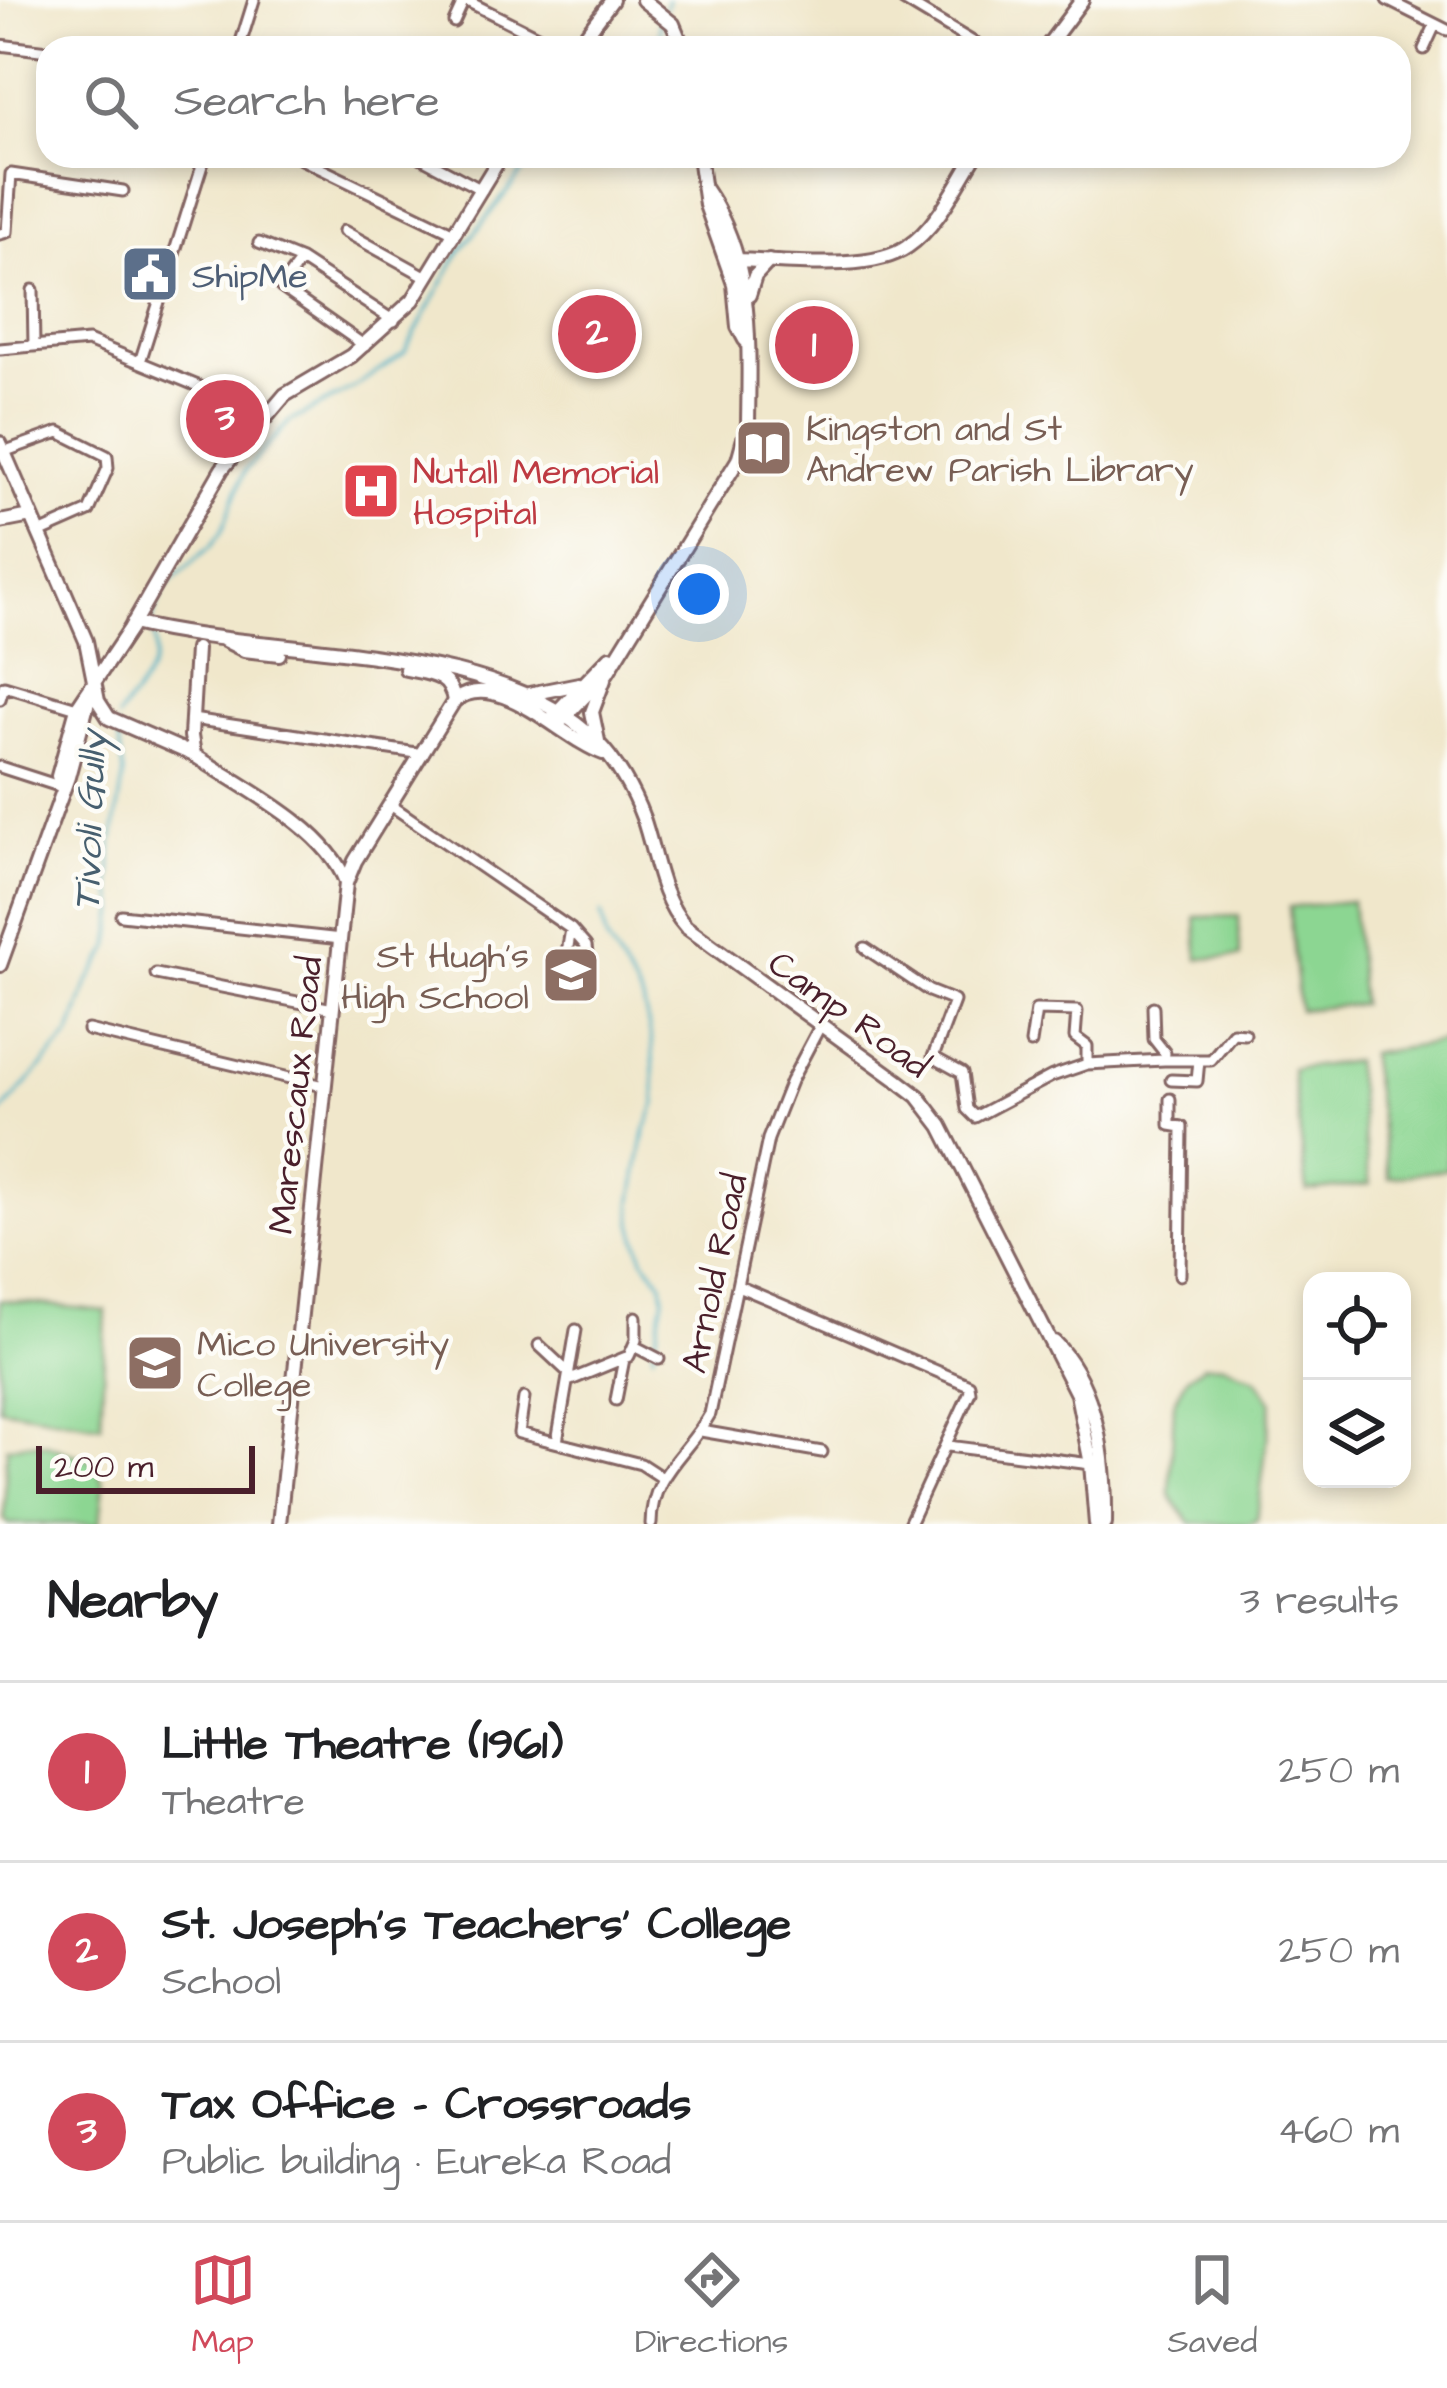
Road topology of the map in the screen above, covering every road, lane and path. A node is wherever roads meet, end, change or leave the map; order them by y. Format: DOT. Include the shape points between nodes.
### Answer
graph roads {
  1 [pos="254,0"];
  2 [pos="465,0"];
  3 [pos="643,0"];
  4 [pos="903,0"];
  5 [pos="1082,0"];
  6 [pos="1387,0"];
  7 [pos="606,5"];
  8 [pos="662,5"];
  9 [pos="454,22"];
  10 [pos="1435,25"];
  11 [pos="1447,30"];
  12 [pos="243,36"];
  13 [pos="537,36"];
  14 [pos="584,36"];
  15 [pos="680,36"];
  16 [pos="683,36"];
  17 [pos="963,36"];
  18 [pos="1055,36"];
  19 [pos="0,45"];
  20 [pos="1424,49"];
  21 [pos="36,50"];
  22 [pos="201,168"];
  23 [pos="320,168"];
  24 [pos="441,168"];
  25 [pos="494,168"];
  26 [pos="701,168"];
  27 [pos="967,168"];
  28 [pos="482,190"];
  29 [pos="123,191"];
  30 [pos="344,231"];
  31 [pos="454,232"];
  32 [pos="0,234"];
  33 [pos="259,243"];
  34 [pos="301,260"];
  35 [pos="733,261"];
  36 [pos="769,261"];
  37 [pos="428,277"];
  38 [pos="33,290"];
  39 [pos="748,304"];
  40 [pos="394,321"];
  41 [pos="746,341"];
  42 [pos="34,346"];
  43 [pos="365,346"];
  44 [pos="0,349"];
  45 [pos="140,362"];
  46 [pos="266,413"];
  47 [pos="2,448"];
  48 [pos="31,516"];
  49 [pos="0,522"];
  50 [pos="39,533"];
  51 [pos="131,626"];
  52 [pos="152,631"];
  53 [pos="219,637"];
  54 [pos="196,649"];
  55 [pos="618,650"];
  56 [pos="607,674"];
  57 [pos="94,678"];
  58 [pos="584,682"];
  59 [pos="527,694"];
  60 [pos="0,699"];
  61 [pos="454,701"];
  62 [pos="76,708"];
  63 [pos="192,719"];
  64 [pos="556,719"];
  65 [pos="115,721"];
  66 [pos="84,727"];
  67 [pos="601,748"];
  68 [pos="423,754"];
  69 [pos="194,755"];
  70 [pos="0,767"];
  71 [pos="62,788"];
  72 [pos="392,806"];
  73 [pos="363,846"];
  74 [pos="328,849"];
  75 [pos="346,883"];
  76 [pos="121,915"];
  77 [pos="571,929"];
  78 [pos="340,939"];
  79 [pos="865,948"];
  80 [pos="0,965"];
  81 [pos="156,974"];
  82 [pos="1153,1007"];
  83 [pos="333,1009"];
  84 [pos="820,1026"];
  85 [pos="88,1030"];
  86 [pos="1245,1034"];
  87 [pos="1031,1043"];
  88 [pos="1164,1060"];
  89 [pos="1199,1060"];
  90 [pos="1088,1064"];
  91 [pos="1171,1080"];
  92 [pos="323,1086"];
  93 [pos="1170,1099"];
  94 [pos="1180,1275"];
  95 [pos="738,1286"];
  96 [pos="636,1316"];
  97 [pos="576,1330"];
  98 [pos="1049,1337"];
  99 [pos="539,1345"];
  100 [pos="634,1346"];
  101 [pos="624,1359"];
  102 [pos="659,1359"];
  103 [pos="568,1377"];
  104 [pos="524,1398"];
  105 [pos="616,1400"];
  106 [pos="700,1431"];
  107 [pos="557,1442"];
  108 [pos="948,1446"];
  109 [pos="822,1452"];
  110 [pos="1090,1465"];
  111 [pos="661,1477"];
  112 [pos="279,1524"];
  113 [pos="651,1524"];
  114 [pos="909,1524"];
  115 [pos="1096,1524"];
  116 [pos="1105,1524"];
  1 -- 12 [label="street"];
  2 -- 9 [label="street"];
  2 -- 13 [label="street"];
  3 -- 15 [label="main road"];
  4 -- 17 [label="street"];
  5 -- 18 [label="main road"];
  6 -- 10 [label="street"];
  7 -- 14 [label="main road"];
  8 -- 16 [label="main road"];
  10 -- 11 [label="street"];
  10 -- 20 [label="street"];
  19 -- 21 [label="street"];
  22 -- 45 [label="street"];
  23 -- 31 [label="street"];
  24 -- 28 [label="street"];
  25 -- 28 [label="main road"];
  26 -- 35 [label="main road" via="706,206"];
  27 -- 36 [label="main road" via="901,251 870,261"];
  28 -- 31 [label="main road"];
  29 -- 32 [label="street" via="11,173 7,232"];
  30 -- 37 [label="street"];
  31 -- 37 [label="main road"];
  33 -- 34 [label="street"];
  34 -- 40 [label="street"];
  34 -- 43 [label="street" via="281,287"];
  35 -- 36 [label="main road"];
  35 -- 39 [label="main road"];
  35 -- 41 [label="main road"];
  36 -- 39 [label="main road"];
  37 -- 40 [label="main road"];
  38 -- 42 [label="street"];
  39 -- 41 [label="main road"];
  40 -- 43 [label="main road"];
  41 -- 55 [label="main road" via="748,424 738,460"];
  42 -- 44 [label="street"];
  42 -- 45 [label="street" via="88,341"];
  43 -- 46 [label="main road"];
  45 -- 46 [label="street"];
  46 -- 51 [label="main road" via="222,469"];
  47 -- 48 [label="main road"];
  47 -- 50 [label="street" via="59,432 107,456 89,511"];
  48 -- 49 [label="main road"];
  48 -- 50 [label="main road"];
  50 -- 57 [label="main road"];
  51 -- 52 [label="main road"];
  51 -- 57 [label="main road"];
  52 -- 53 [label="main road"];
  52 -- 54 [label="main road"];
  53 -- 54 [label="main road"];
  53 -- 59 [label="main road" via="426,664"];
  53 -- 61 [label="main road" via="244,650 436,675 449,683"];
  54 -- 63 [label="main road"];
  55 -- 56 [label="main road"];
  55 -- 58 [label="main road"];
  56 -- 64 [label="main road"];
  56 -- 67 [label="main road" via="592,712"];
  57 -- 62 [label="main road"];
  57 -- 65 [label="main road" via="98,701"];
  57 -- 66 [label="main road"];
  58 -- 59 [label="main road"];
  58 -- 64 [label="main road"];
  59 -- 64 [label="main road"];
  60 -- 62 [label="street" via="4,686"];
  61 -- 64 [label="main road" via="488,691"];
  61 -- 68 [label="main road, Marescaux Road"];
  62 -- 71 [label="main road" via="58,776"];
  63 -- 68 [label="street"];
  63 -- 69 [label="main road"];
  64 -- 67 [label="main road, Camp Road"];
  65 -- 66 [label="main road"];
  65 -- 69 [label="main road"];
  66 -- 71 [label="main road"];
  67 -- 84 [label="main road, Camp Road" via="631,791 676,916"];
  68 -- 72 [label="main road, Marescaux Road"];
  69 -- 74 [label="main road"];
  70 -- 71 [label="street"];
  71 -- 80 [label="main road"];
  72 -- 73 [label="main road, Marescaux Road"];
  72 -- 77 [label="street"];
  73 -- 74 [label="main road" via="347,855"];
  73 -- 75 [label="main road, Marescaux Road"];
  74 -- 75 [label="main road"];
  75 -- 78 [label="main road, Marescaux Road"];
  76 -- 78 [label="street"];
  78 -- 83 [label="main road, Marescaux Road"];
  79 -- 90 [label="street" via="954,1001 933,1057 962,1073 975,1117"];
  81 -- 83 [label="street"];
  82 -- 88 [label="street"];
  83 -- 92 [label="main road, Marescaux Road"];
  84 -- 95 [label="street, Arnold Road" via="769,1139"];
  84 -- 98 [label="main road, Camp Road" via="918,1096 941,1126"];
  85 -- 92 [label="street"];
  86 -- 89 [label="street"];
  87 -- 90 [label="street" via="1036,1010 1077,1011 1076,1037 1087,1046"];
  88 -- 89 [label="street"];
  88 -- 90 [label="street"];
  89 -- 91 [label="street" via="1198,1081"];
  92 -- 112 [label="main road, Marescaux Road"];
  93 -- 94 [label="street" via="1170,1125 1182,1127"];
  95 -- 106 [label="street, Arnold Road"];
  95 -- 108 [label="street" via="967,1384"];
  96 -- 100 [label="street"];
  97 -- 103 [label="street"];
  98 -- 110 [label="main road, Camp Road" via="1082,1409"];
  98 -- 116 [label="main road, Camp Road" via="1090,1402"];
  99 -- 103 [label="street"];
  100 -- 101 [label="street"];
  100 -- 102 [label="street"];
  101 -- 103 [label="street"];
  101 -- 105 [label="street"];
  103 -- 107 [label="street"];
  104 -- 107 [label="street" via="519,1433"];
  106 -- 109 [label="street"];
  106 -- 111 [label="street, Arnold Road"];
  107 -- 111 [label="street" via="641,1463"];
  108 -- 110 [label="street"];
  108 -- 114 [label="street"];
  110 -- 115 [label="main road, Camp Road"];
  111 -- 113 [label="street, Arnold Road"];
}
